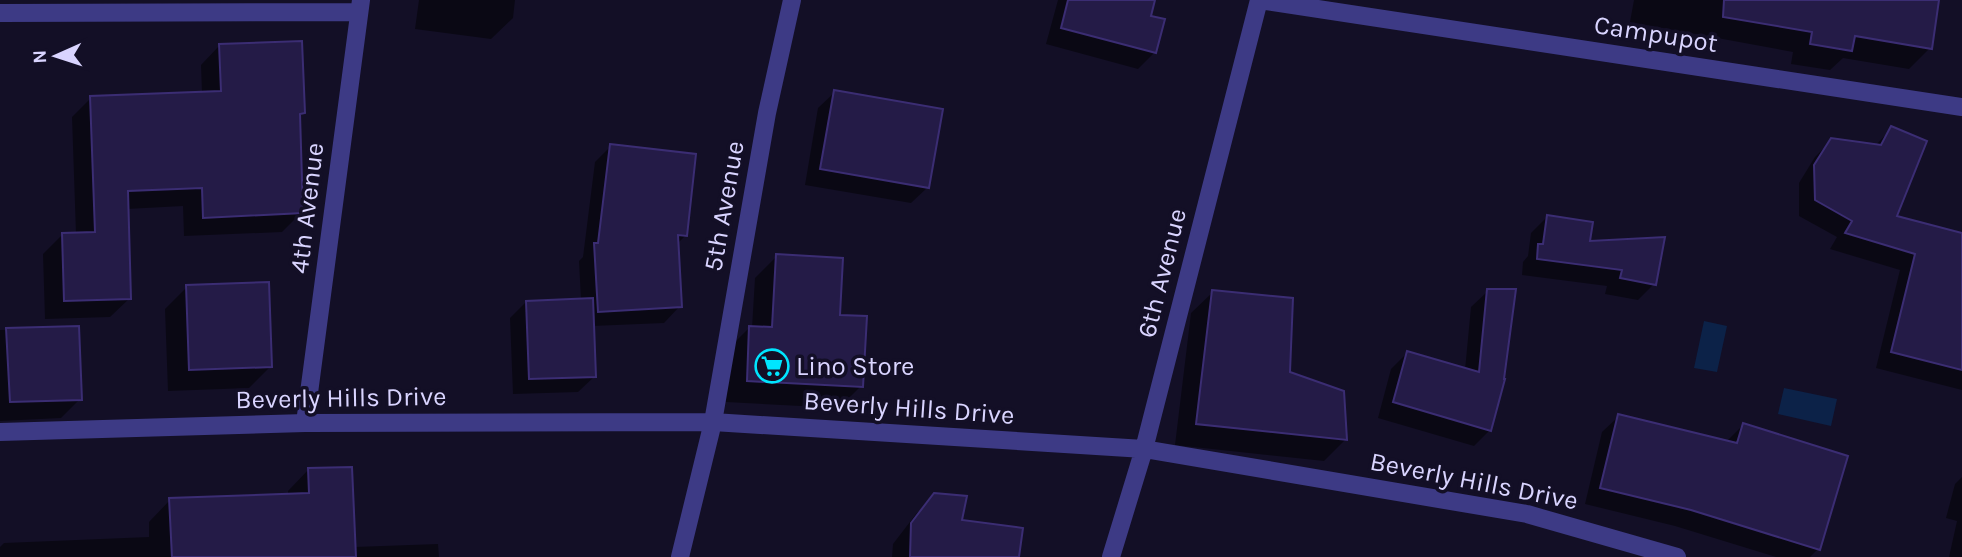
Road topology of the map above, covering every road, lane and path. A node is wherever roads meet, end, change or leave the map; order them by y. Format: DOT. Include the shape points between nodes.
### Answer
graph roads {
  1 [pos="792,0"];
  2 [pos="1259,0"];
  3 [pos="360,6"];
  4 [pos="0,13"];
  5 [pos="1962,107"];
  6 [pos="713,422"];
  7 [pos="305,423"];
  8 [pos="0,432"];
  9 [pos="1144,449"];
  10 [pos="680,557"];
  11 [pos="1111,557"];
  12 [pos="1678,557"];
  1 -- 6 [label="street, 5th Avenue" via="767,113"];
  2 -- 5 [label="street, Campupot"];
  2 -- 9 [label="street, 6th Avenue"];
  3 -- 4 [label="street"];
  3 -- 7 [label="street, 4th Avenue"];
  6 -- 7 [label="street, Beverly Hills Drive"];
  6 -- 9 [label="street, Beverly Hills Drive"];
  6 -- 10 [label="street, 5th Avenue"];
  7 -- 8 [label="street, Beverly Hills Drive"];
  9 -- 11 [label="street, 6th Avenue"];
  9 -- 12 [label="street, Beverly Hills Drive" via="1527,514"];
}
